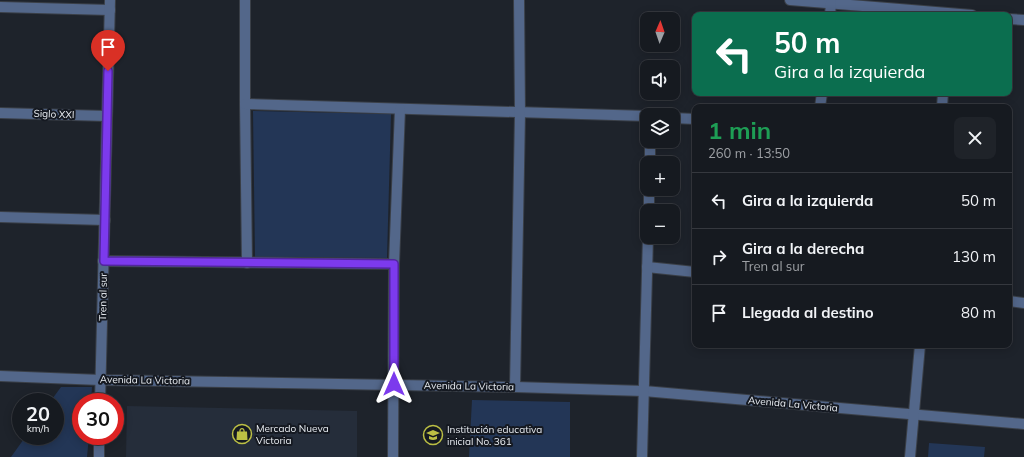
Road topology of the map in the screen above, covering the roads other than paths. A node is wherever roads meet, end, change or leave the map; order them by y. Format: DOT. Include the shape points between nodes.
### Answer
graph roads {
  1 [pos="245,0"];
  2 [pos="519,0"];
  3 [pos="790,0"];
  4 [pos="831,3"];
  5 [pos="110,5"];
  6 [pos="0,7"];
  7 [pos="830,12"];
  8 [pos="928,12"];
  9 [pos="1012,19"];
  10 [pos="1024,20"];
  11 [pos="245,104"];
  12 [pos="400,109"];
  13 [pos="0,113"];
  14 [pos="520,113"];
  15 [pos="107,116"];
  16 [pos="640,116"];
  17 [pos="680,118"];
  18 [pos="692,119"];
  19 [pos="0,218"];
  20 [pos="105,220"];
  21 [pos="648,244"];
  22 [pos="104,261"];
  23 [pos="247,263"];
  24 [pos="394,264"];
  25 [pos="647,267"];
  26 [pos="692,272"];
  27 [pos="1012,302"];
  28 [pos="1024,303"];
  29 [pos="920,348"];
  30 [pos="0,376"];
  31 [pos="101,380"];
  32 [pos="394,384"];
  33 [pos="515,387"];
  34 [pos="644,391"];
  35 [pos="100,393"];
  36 [pos="914,414"];
  37 [pos="1024,424"];
  38 [pos="99,445"];
  39 [pos="99,457"];
  40 [pos="393,457"];
  41 [pos="642,457"];
  42 [pos="910,457"];
  1 -- 11 [label="street"];
  2 -- 14 [label="street"];
  3 -- 4 [label="street"];
  4 -- 7 [label="street"];
  4 -- 8 [label="street"];
  5 -- 6 [label="street"];
  5 -- 15 [label="street, Tren al sur"];
  9 -- 10 [label="street"];
  11 -- 12 [label="street"];
  11 -- 23 [label="street"];
  12 -- 14 [label="street"];
  12 -- 24 [label="street"];
  13 -- 15 [label="street, Siglo XXI"];
  14 -- 16 [label="street"];
  14 -- 33 [label="street"];
  15 -- 20 [label="street, Tren al sur"];
  17 -- 18 [label="street"];
  19 -- 20 [label="street"];
  20 -- 22 [label="street, Tren al sur"];
  21 -- 25 [label="street"];
  22 -- 23 [label="street"];
  22 -- 31 [label="street, Tren al sur"];
  23 -- 24 [label="street"];
  24 -- 32 [label="street"];
  25 -- 26 [label="street"];
  25 -- 34 [label="street"];
  27 -- 28 [label="street"];
  29 -- 36 [label="street"];
  30 -- 31 [label="street, Avenida La Victoria"];
  31 -- 32 [label="street, Avenida La Victoria"];
  31 -- 35 [label="street, Tren al sur"];
  32 -- 33 [label="street, Avenida La Victoria"];
  32 -- 40 [label="street"];
  33 -- 34 [label="street, Avenida La Victoria"];
  34 -- 36 [label="street, Avenida La Victoria"];
  34 -- 41 [label="street"];
  36 -- 37 [label="street, Avenida La Victoria"];
  36 -- 42 [label="street"];
  38 -- 39 [label="street"];
}
